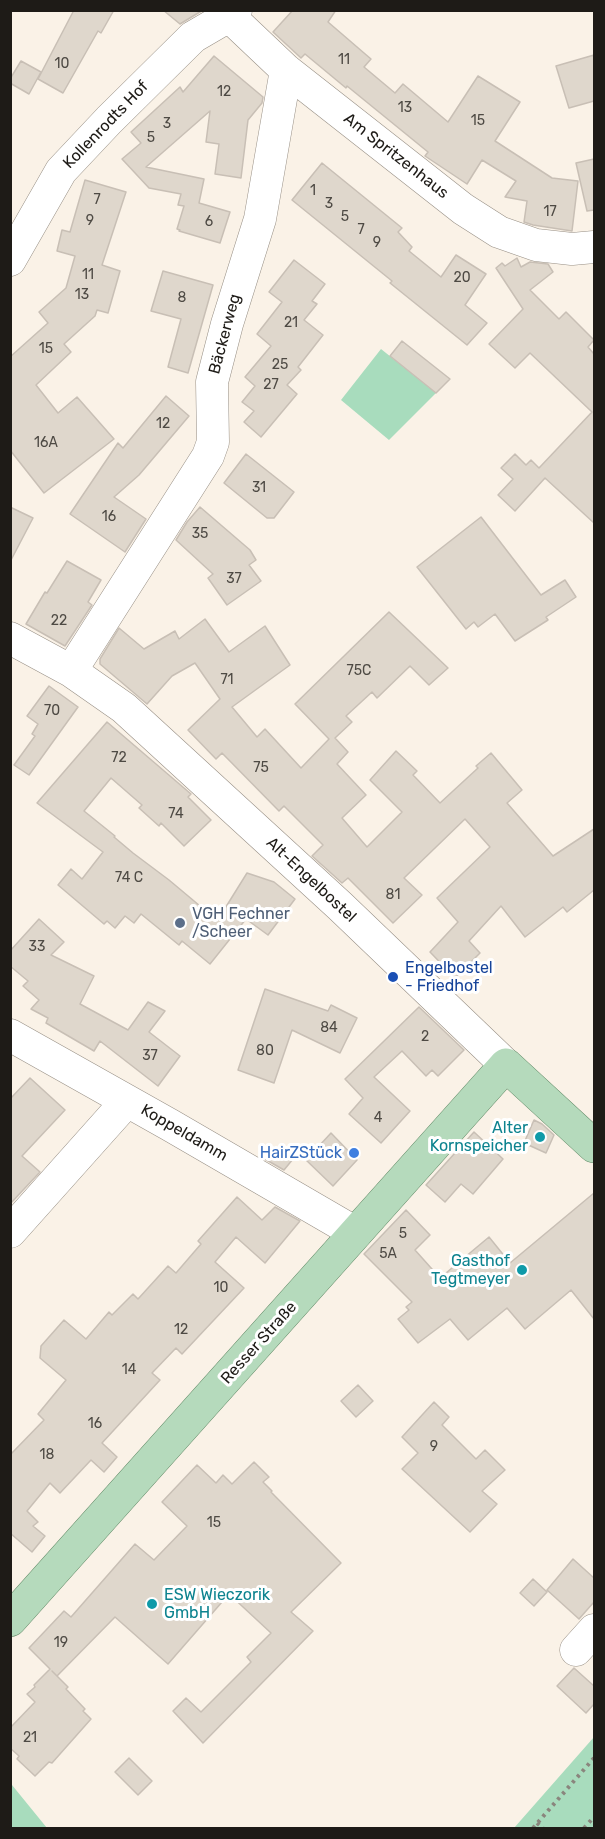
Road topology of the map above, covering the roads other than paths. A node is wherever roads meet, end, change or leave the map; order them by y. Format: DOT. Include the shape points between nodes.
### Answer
graph roads {
  1 [pos="233,13"];
  2 [pos="286,70"];
  3 [pos="594,247"];
  4 [pos="10,260"];
  5 [pos="10,638"];
  6 [pos="71,671"];
  7 [pos="10,1035"];
  8 [pos="506,1065"];
  9 [pos="127,1101"];
  10 [pos="594,1146"];
  11 [pos="10,1232"];
  12 [pos="356,1233"];
  13 [pos="10,1620"];
  1 -- 2 [label="street, Am Spritzenhaus"];
  1 -- 4 [label="street, Kollenrodts Hof" via="193,38 61,171"];
  2 -- 3 [label="street, Am Spritzenhaus" via="463,209 499,232 536,244 572,249"];
  2 -- 6 [label="street, Bäckerweg" via="260,219 212,382 211,449"];
  5 -- 6 [label="street, Alt-Engelbostel"];
  6 -- 8 [label="street, Alt-Engelbostel" via="124,708"];
  7 -- 9 [label="street, Koppeldamm"];
  8 -- 10 [label="main road, Alt-Engelbostel"];
  8 -- 12 [label="main road, Resser Straße"];
  9 -- 11 [label="street"];
  9 -- 12 [label="street, Koppeldamm"];
  12 -- 13 [label="main road, Resser Straße"];
}
